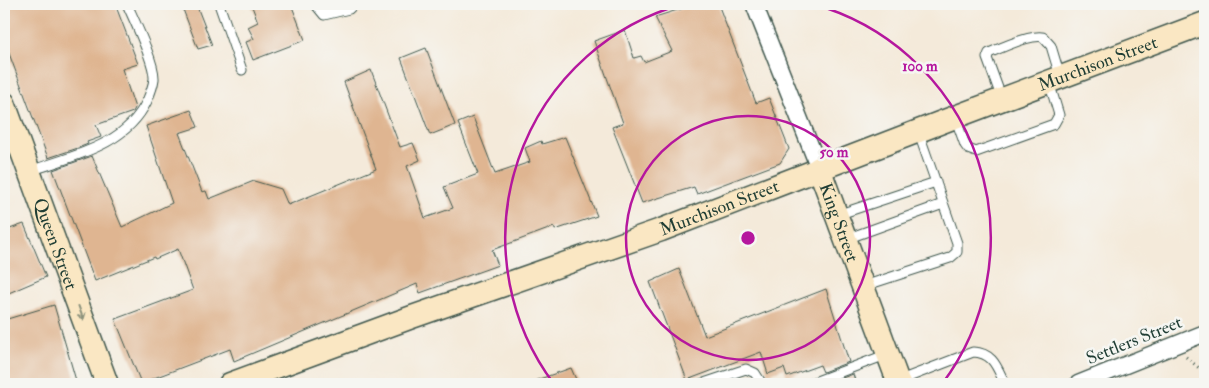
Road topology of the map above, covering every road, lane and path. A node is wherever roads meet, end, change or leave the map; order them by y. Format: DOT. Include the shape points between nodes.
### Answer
graph roads {
  1 [pos="127,4"];
  2 [pos="219,4"];
  3 [pos="315,4"];
  4 [pos="354,4"];
  5 [pos="754,4"];
  6 [pos="1205,23"];
  7 [pos="242,70"];
  8 [pos="1054,80"];
  9 [pos="1002,100"];
  10 [pos="4,103"];
  11 [pos="954,117"];
  12 [pos="8,128"];
  13 [pos="918,131"];
  14 [pos="819,168"];
  15 [pos="29,172"];
  16 [pos="936,182"];
  17 [pos="943,204"];
  18 [pos="837,215"];
  19 [pos="846,239"];
  20 [pos="864,286"];
  21 [pos="1205,333"];
  22 [pos="1173,345"];
  23 [pos="888,354"];
  24 [pos="1205,372"];
  25 [pos="828,381"];
  26 [pos="899,383"];
  27 [pos="107,384"];
  28 [pos="230,384"];
  29 [pos="701,384"];
  30 [pos="762,384"];
  31 [pos="809,384"];
  32 [pos="1004,384"];
  33 [pos="1078,384"];
  1 -- 15 [label="lane" via="154,78 142,110 131,125 113,140"];
  2 -- 7 [label="lane"];
  3 -- 4 [label="lane" via="324,15 349,9"];
  5 -- 14 [label="street, King Street"];
  6 -- 8 [label="street, Murchison Street"];
  8 -- 9 [label="street, Murchison Street"];
  8 -- 9 [label="lane" via="1051,46 1043,37 1036,36 1002,48 989,53 987,58"];
  8 -- 11 [label="lane" via="1059,114 1054,124 1041,130 976,152 965,145"];
  9 -- 11 [label="street, Murchison Street"];
  10 -- 12 [label="street, Queen Street"];
  11 -- 13 [label="street, Murchison Street"];
  12 -- 15 [label="street, Queen Street"];
  13 -- 14 [label="street, Murchison Street"];
  13 -- 16 [label="lane"];
  14 -- 18 [label="street, King Street"];
  14 -- 28 [label="street, Murchison Street" via="661,230"];
  15 -- 27 [label="street, Queen Street, one-way"];
  16 -- 17 [label="lane"];
  16 -- 18 [label="lane"];
  17 -- 19 [label="lane"];
  17 -- 20 [label="lane" via="957,243 957,252"];
  18 -- 19 [label="street, King Street"];
  19 -- 20 [label="street, King Street"];
  20 -- 23 [label="street, King Street"];
  21 -- 22 [label="street, Settlers Street"];
  22 -- 24 [label="path"];
  22 -- 33 [label="street, Settlers Street"];
  23 -- 25 [label="lane"];
  23 -- 26 [label="street, King Street"];
  25 -- 31 [label="lane"];
  26 -- 32 [label="lane" via="973,352 982,352 994,361"];
  29 -- 30 [label="lane" via="746,369 755,373"];
}
